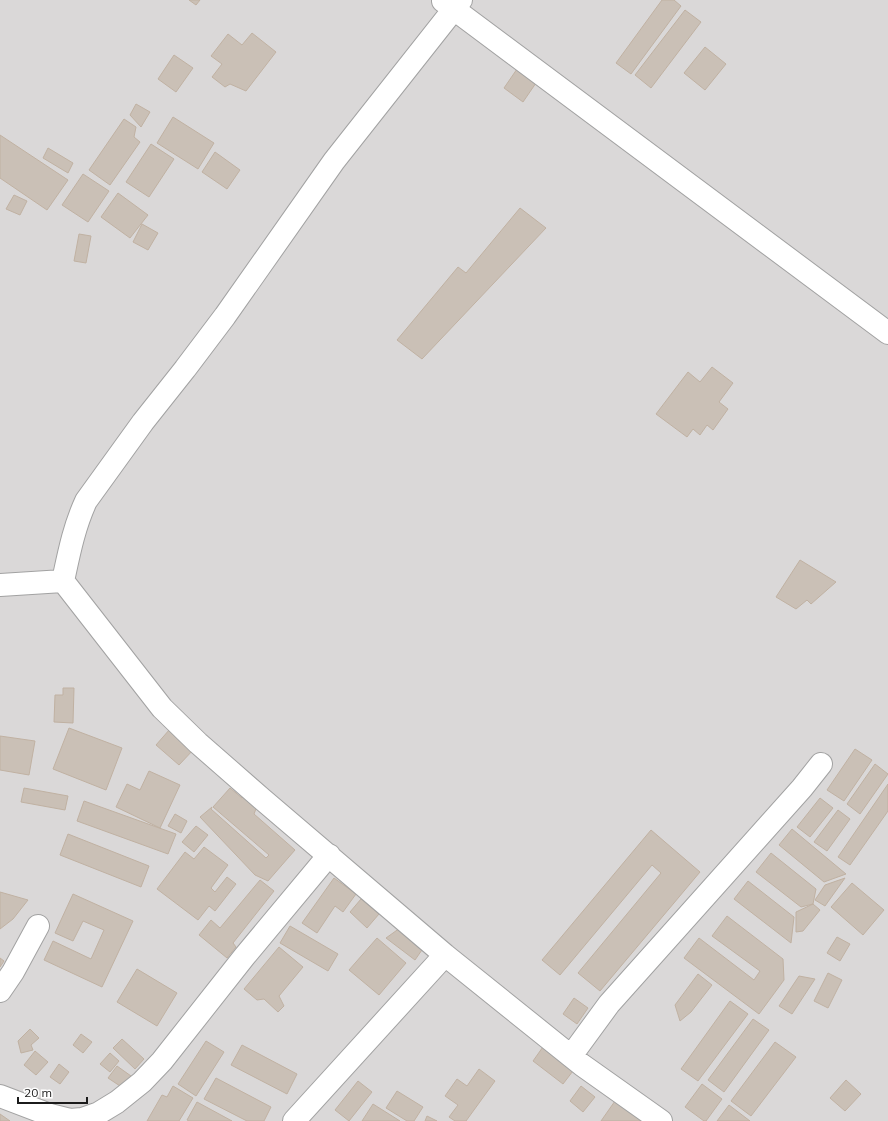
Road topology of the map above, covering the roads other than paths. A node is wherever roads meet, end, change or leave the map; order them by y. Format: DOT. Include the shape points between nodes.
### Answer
graph roads {
  1 [pos="452,3"];
  2 [pos="888,333"];
  3 [pos="63,581"];
  4 [pos="0,585"];
  5 [pos="821,764"];
  6 [pos="329,855"];
  7 [pos="38,926"];
  8 [pos="445,955"];
  9 [pos="0,991"];
  10 [pos="570,1056"];
  11 [pos="0,1096"];
  12 [pos="294,1121"];
  13 [pos="661,1121"];
  1 -- 2 [label="street"];
  1 -- 3 [label="street" via="334,161 225,316 86,501 72,538"];
  3 -- 4 [label="street"];
  3 -- 6 [label="street" via="162,708 198,744"];
  5 -- 10 [label="street" via="609,1004"];
  6 -- 8 [label="street"];
  6 -- 11 [label="street" via="162,1061 118,1102 99,1113 70,1120"];
  7 -- 9 [label="street"];
  8 -- 10 [label="street"];
  8 -- 12 [label="street"];
  10 -- 13 [label="street"];
}
